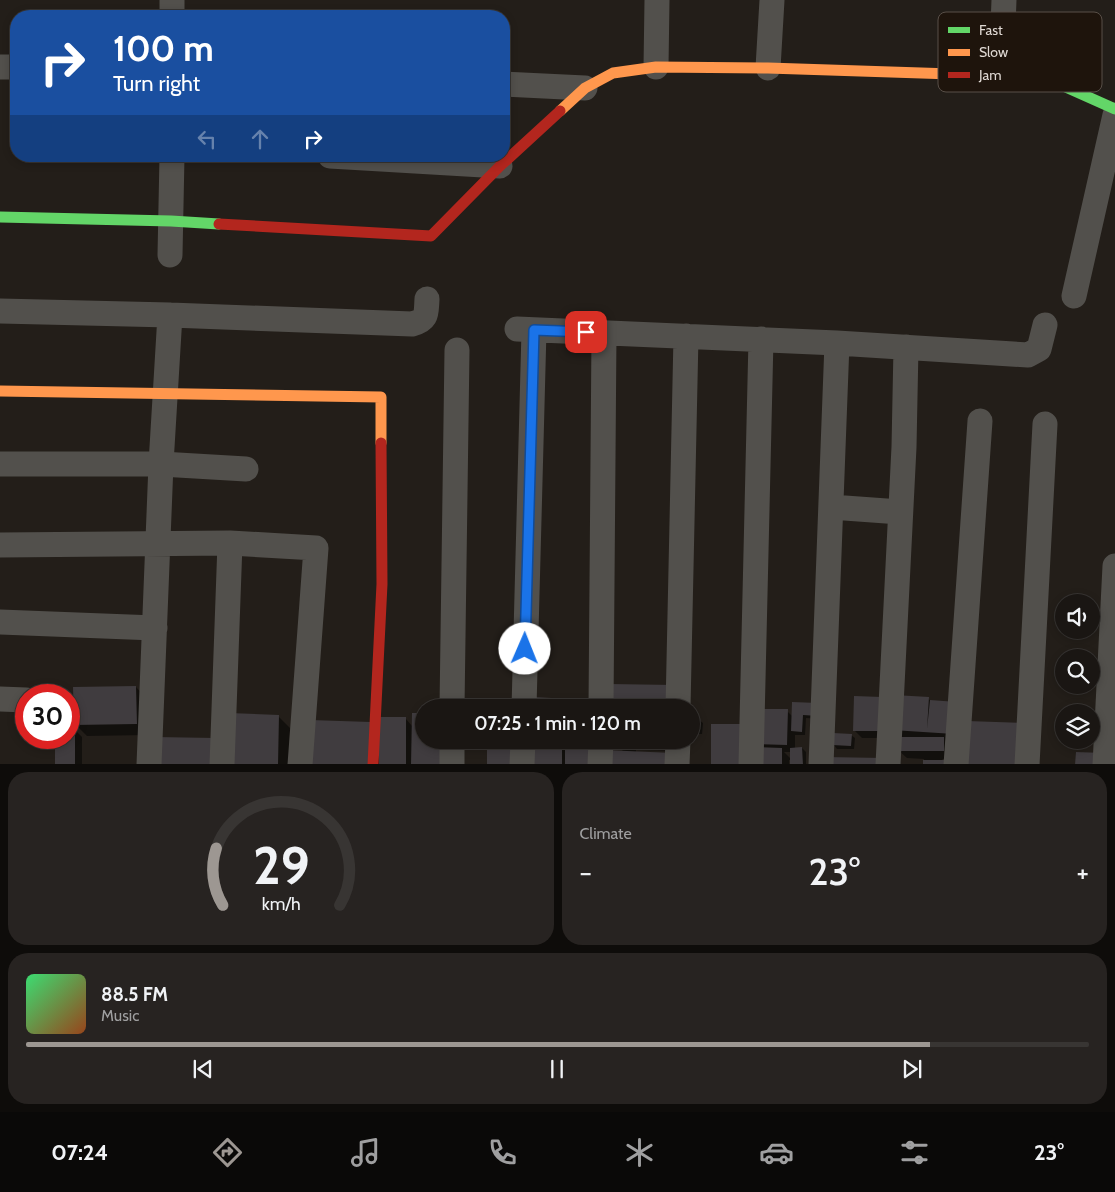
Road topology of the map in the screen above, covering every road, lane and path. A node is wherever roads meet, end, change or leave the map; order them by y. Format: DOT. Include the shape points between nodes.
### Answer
graph roads {
  1 [pos="657,0"];
  2 [pos="772,0"];
  3 [pos="656,67"];
  4 [pos="768,68"];
  5 [pos="938,74"];
  6 [pos="510,84"];
  7 [pos="585,88"];
  8 [pos="1079,92"];
  9 [pos="1115,109"];
  10 [pos="1115,115"];
  11 [pos="510,157"];
  12 [pos="172,162"];
  13 [pos="432,162"];
  14 [pos="504,162"];
  15 [pos="500,166"];
  16 [pos="0,218"];
  17 [pos="171,221"];
  18 [pos="170,255"];
  19 [pos="1074,296"];
  20 [pos="427,299"];
  21 [pos="0,311"];
  22 [pos="170,315"];
  23 [pos="1045,325"];
  24 [pos="604,333"];
  25 [pos="686,336"];
  26 [pos="761,339"];
  27 [pos="837,342"];
  28 [pos="906,347"];
  29 [pos="457,350"];
  30 [pos="0,391"];
  31 [pos="165,393"];
  32 [pos="980,421"];
  33 [pos="1045,424"];
  34 [pos="0,464"];
  35 [pos="161,464"];
  36 [pos="246,469"];
  37 [pos="831,507"];
  38 [pos="900,512"];
  39 [pos="158,543"];
  40 [pos="230,543"];
  41 [pos="0,545"];
  42 [pos="1115,566"];
  43 [pos="0,622"];
  44 [pos="155,628"];
  45 [pos="0,699"];
  46 [pos="452,699"];
  47 [pos="524,699"];
  48 [pos="601,699"];
  49 [pos="678,699"];
  50 [pos="15,700"];
  51 [pos="452,749"];
  52 [pos="523,749"];
  53 [pos="601,749"];
  54 [pos="678,749"];
  55 [pos="148,764"];
  56 [pos="222,764"];
  57 [pos="300,764"];
  58 [pos="373,764"];
  59 [pos="452,764"];
  60 [pos="522,764"];
  61 [pos="600,764"];
  62 [pos="677,764"];
  63 [pos="751,764"];
  64 [pos="821,764"];
  65 [pos="888,764"];
  66 [pos="956,764"];
  67 [pos="1027,764"];
  68 [pos="1105,764"];
  1 -- 3 [label="street"];
  2 -- 4 [label="street"];
  3 -- 4 [label="street"];
  3 -- 7 [label="street" via="613,73"];
  4 -- 5 [label="street"];
  6 -- 7 [label="street"];
  7 -- 11 [label="street"];
  8 -- 9 [label="street"];
  10 -- 19 [label="street"];
  12 -- 17 [label="street"];
  13 -- 15 [label="street"];
  14 -- 15 [label="street"];
  15 -- 17 [label="street" via="431,236"];
  16 -- 17 [label="street"];
  17 -- 18 [label="street"];
  20 -- 22 [label="street" via="426,315 423,320 412,324"];
  21 -- 22 [label="street"];
  22 -- 31 [label="street"];
  23 -- 28 [label="street" via="1039,349 1028,355"];
  24 -- 25 [label="street"];
  24 -- 47 [label="street" via="525,330"];
  24 -- 48 [label="street"];
  25 -- 26 [label="street"];
  25 -- 49 [label="street"];
  26 -- 27 [label="street"];
  26 -- 63 [label="street"];
  27 -- 28 [label="street"];
  27 -- 37 [label="street"];
  28 -- 38 [label="street"];
  29 -- 46 [label="street"];
  30 -- 31 [label="street"];
  31 -- 35 [label="street"];
  31 -- 58 [label="street" via="381,397 382,584"];
  32 -- 66 [label="street"];
  33 -- 67 [label="street"];
  34 -- 35 [label="street"];
  35 -- 36 [label="street"];
  35 -- 39 [label="street"];
  37 -- 38 [label="street"];
  37 -- 64 [label="street"];
  38 -- 65 [label="street"];
  39 -- 40 [label="street"];
  39 -- 41 [label="street"];
  39 -- 44 [label="street"];
  40 -- 56 [label="street"];
  40 -- 57 [label="street" via="316,548"];
  42 -- 68 [label="street"];
  43 -- 44 [label="street"];
  44 -- 55 [label="street"];
  45 -- 50 [label="street"];
  51 -- 59 [label="street"];
  52 -- 60 [label="street"];
  53 -- 61 [label="street"];
  54 -- 62 [label="street"];
}
